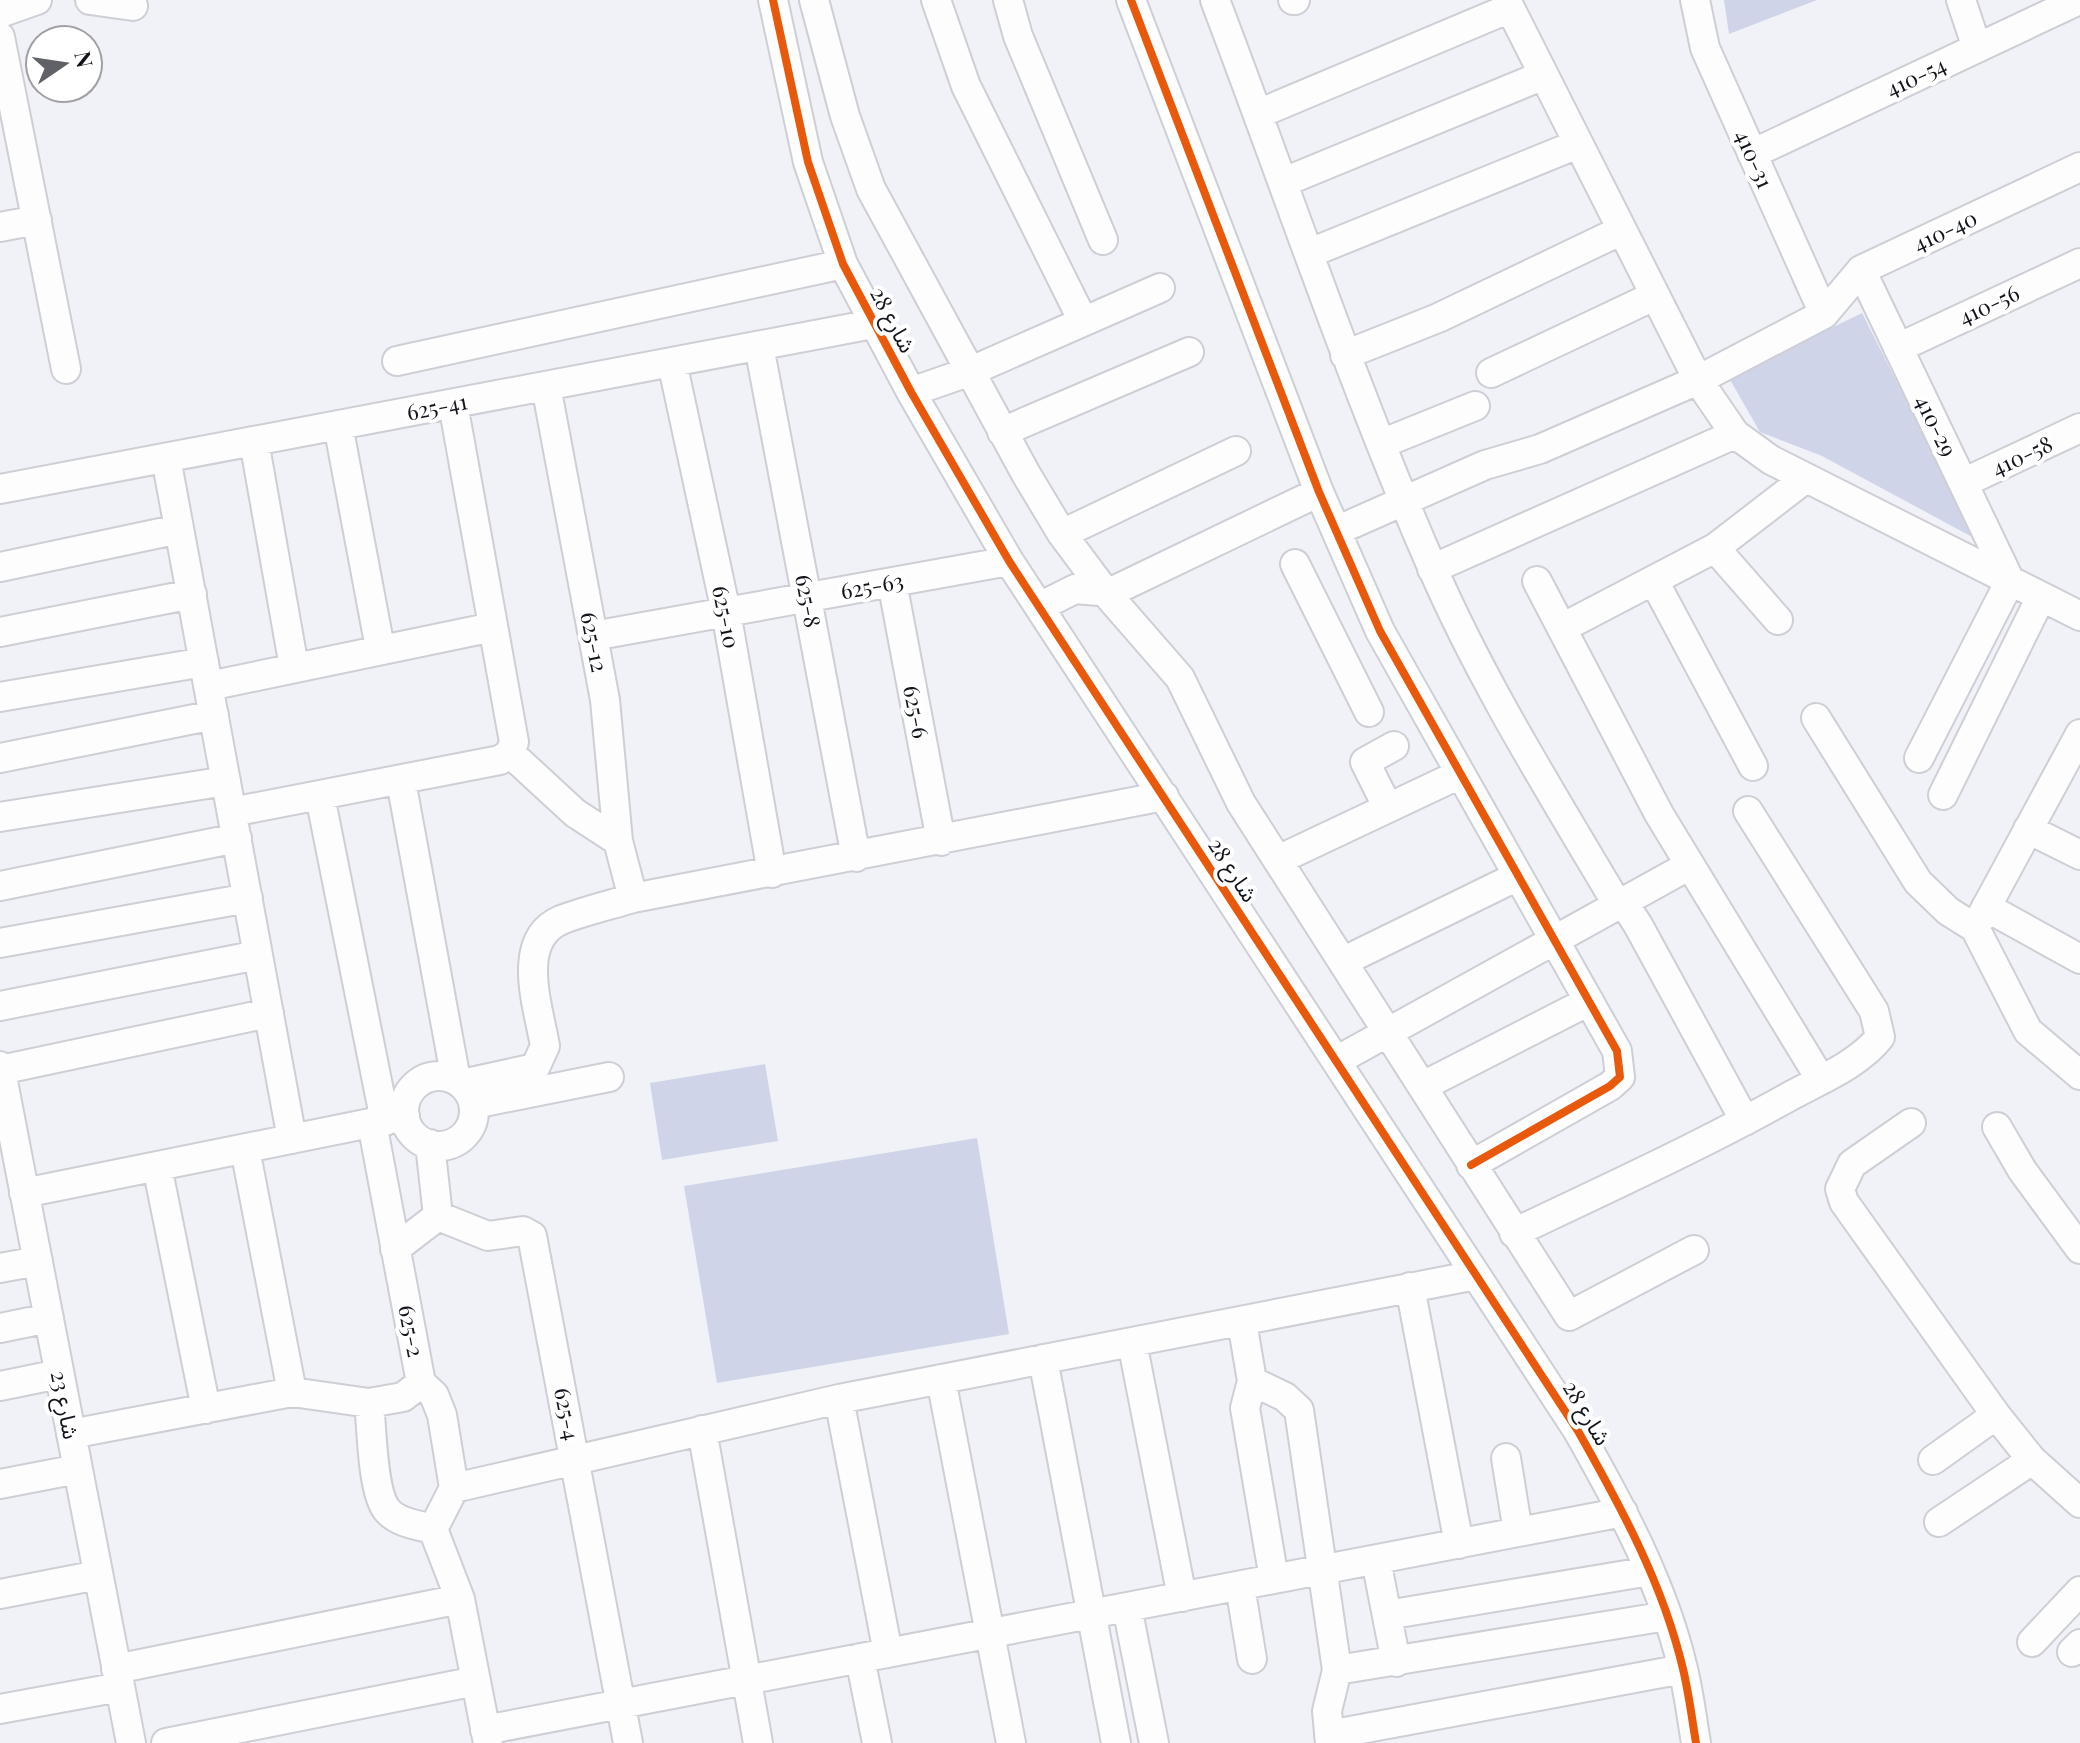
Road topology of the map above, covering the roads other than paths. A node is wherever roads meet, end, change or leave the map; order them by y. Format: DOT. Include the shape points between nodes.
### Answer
graph roads {
  1 [pos="37,0"];
  2 [pos="90,0"];
  3 [pos="773,0"];
  4 [pos="814,0"];
  5 [pos="936,0"];
  6 [pos="1008,0"];
  7 [pos="1131,0"];
  8 [pos="1215,0"];
  9 [pos="1695,0"];
  10 [pos="1961,0"];
  11 [pos="2080,1"];
  12 [pos="1508,4"];
  13 [pos="133,6"];
  14 [pos="0,13"];
  15 [pos="0,37"];
  16 [pos="1977,48"];
  17 [pos="1544,75"];
  18 [pos="1258,114"];
  19 [pos="1578,144"];
  20 [pos="1752,154"];
  21 [pos="2080,167"];
  22 [pos="1284,182"];
  23 [pos="37,220"];
  24 [pos="0,227"];
  25 [pos="1620,231"];
  26 [pos="1103,240"];
  27 [pos="1310,253"];
  28 [pos="2080,263"];
  29 [pos="843,264"];
  30 [pos="1861,270"];
  31 [pos="1160,288"];
  32 [pos="1654,296"];
  33 [pos="1824,314"];
  34 [pos="1082,319"];
  35 [pos="873,324"];
  36 [pos="759,346"];
  37 [pos="1898,348"];
  38 [pos="1189,352"];
  39 [pos="1345,355"];
  40 [pos="397,361"];
  41 [pos="672,362"];
  42 [pos="66,369"];
  43 [pos="971,371"];
  44 [pos="1491,373"];
  45 [pos="1698,380"];
  46 [pos="546,386"];
  47 [pos="911,392"];
  48 [pos="453,404"];
  49 [pos="1475,406"];
  50 [pos="338,425"];
  51 [pos="2080,428"];
  52 [pos="1002,432"];
  53 [pos="1735,434"];
  54 [pos="254,441"];
  55 [pos="1381,444"];
  56 [pos="1236,451"];
  57 [pos="166,458"];
  58 [pos="1806,478"];
  59 [pos="1963,483"];
  60 [pos="0,489"];
  61 [pos="1319,492"];
  62 [pos="1404,500"];
  63 [pos="179,529"];
  64 [pos="1336,531"];
  65 [pos="1062,534"];
  66 [pos="1715,548"];
  67 [pos="1009,561"];
  68 [pos="1295,564"];
  69 [pos="0,567"];
  70 [pos="1432,569"];
  71 [pos="1537,581"];
  72 [pos="1654,581"];
  73 [pos="2010,581"];
  74 [pos="892,582"];
  75 [pos="1106,593"];
  76 [pos="192,594"];
  77 [pos="807,597"];
  78 [pos="2041,597"];
  79 [pos="1039,607"];
  80 [pos="726,612"];
  81 [pos="1372,613"];
  82 [pos="2080,616"];
  83 [pos="1778,620"];
  84 [pos="493,627"];
  85 [pos="1562,628"];
  86 [pos="0,632"];
  87 [pos="1330,634"];
  88 [pos="593,636"];
  89 [pos="380,648"];
  90 [pos="294,667"];
  91 [pos="206,674"];
  92 [pos="0,697"];
  93 [pos="1369,712"];
  94 [pos="214,715"];
  95 [pos="1816,718"];
  96 [pos="1394,746"];
  97 [pos="2076,749"];
  98 [pos="510,753"];
  99 [pos="0,758"];
  100 [pos="1919,758"];
  101 [pos="1753,766"];
  102 [pos="1460,774"];
  103 [pos="226,781"];
  104 [pos="401,781"];
  105 [pos="1943,795"];
  106 [pos="320,796"];
  107 [pos="1164,796"];
  108 [pos="1388,808"];
  109 [pos="1748,811"];
  110 [pos="0,817"];
  111 [pos="234,825"];
  112 [pos="2028,829"];
  113 [pos="618,841"];
  114 [pos="941,841"];
  115 [pos="2080,855"];
  116 [pos="856,857"];
  117 [pos="1278,860"];
  118 [pos="1690,865"];
  119 [pos="772,873"];
  120 [pos="1518,876"];
  121 [pos="0,886"];
  122 [pos="248,898"];
  123 [pos="633,898"];
  124 [pos="1620,904"];
  125 [pos="1980,918"];
  126 [pos="1554,940"];
  127 [pos="0,943"];
  128 [pos="258,955"];
  129 [pos="2080,959"];
  130 [pos="1344,961"];
  131 [pos="1589,1001"];
  132 [pos="0,1006"];
  133 [pos="269,1013"];
  134 [pos="1388,1032"];
  135 [pos="1336,1061"];
  136 [pos="0,1068"];
  137 [pos="2080,1075"];
  138 [pos="609,1077"];
  139 [pos="1821,1080"];
  140 [pos="1423,1086"];
  141 [pos="464,1089"];
  142 [pos="387,1120"];
  143 [pos="1745,1121"];
  144 [pos="1911,1123"];
  145 [pos="1997,1127"];
  146 [pos="292,1139"];
  147 [pos="430,1144"];
  148 [pos="245,1149"];
  149 [pos="10,1165"];
  150 [pos="1471,1165"];
  151 [pos="157,1166"];
  152 [pos="24,1193"];
  153 [pos="438,1216"];
  154 [pos="1514,1233"];
  155 [pos="395,1249"];
  156 [pos="2080,1249"];
  157 [pos="1694,1250"];
  158 [pos="38,1261"];
  159 [pos="0,1268"];
  160 [pos="1476,1275"];
  161 [pos="1410,1287"];
  162 [pos="49,1318"];
  163 [pos="1242,1322"];
  164 [pos="0,1328"];
  165 [pos="1132,1342"];
  166 [pos="1043,1359"];
  167 [pos="59,1374"];
  168 [pos="941,1379"];
  169 [pos="1252,1381"];
  170 [pos="421,1383"];
  171 [pos="0,1386"];
  172 [pos="292,1392"];
  173 [pos="839,1399"];
  174 [pos="369,1403"];
  175 [pos="206,1409"];
  176 [pos="1996,1415"];
  177 [pos="702,1430"];
  178 [pos="71,1434"];
  179 [pos="1506,1458"];
  180 [pos="576,1460"];
  181 [pos="1933,1460"];
  182 [pos="2032,1460"];
  183 [pos="78,1469"];
  184 [pos="0,1484"];
  185 [pos="454,1488"];
  186 [pos="2080,1503"];
  187 [pos="1623,1512"];
  188 [pos="1939,1522"];
  189 [pos="433,1529"];
  190 [pos="1518,1532"];
  191 [pos="1459,1544"];
  192 [pos="1376,1560"];
  193 [pos="1322,1570"];
  194 [pos="1650,1571"];
  195 [pos="98,1575"];
  196 [pos="1274,1579"];
  197 [pos="1240,1586"];
  198 [pos="2080,1591"];
  199 [pos="0,1594"];
  200 [pos="1182,1597"];
  201 [pos="460,1599"];
  202 [pos="1127,1607"];
  203 [pos="1092,1614"];
  204 [pos="1387,1615"];
  205 [pos="1667,1616"];
  206 [pos="990,1633"];
  207 [pos="2032,1642"];
  208 [pos="874,1655"];
  209 [pos="1252,1659"];
  210 [pos="1396,1662"];
  211 [pos="1683,1669"];
  212 [pos="1337,1670"];
  213 [pos="118,1678"];
  214 [pos="747,1680"];
  215 [pos="476,1681"];
  216 [pos="621,1704"];
  217 [pos="0,1709"];
  218 [pos="486,1736"];
  219 [pos="1330,1739"];
  220 [pos="131,1743"];
  221 [pos="166,1743"];
  222 [pos="628,1743"];
  223 [pos="758,1743"];
  224 [pos="877,1743"];
  225 [pos="1011,1743"];
  226 [pos="1116,1743"];
  227 [pos="1154,1743"];
  228 [pos="1696,1743"];
  1 -- 14 [label="street"];
  2 -- 13 [label="street"];
  3 -- 29 [label="street, شارع 28" via="808,162"];
  4 -- 43 [label="street" via="871,189"];
  5 -- 34 [label="street" via="966,86"];
  6 -- 26 [label="street"];
  7 -- 61 [label="street"];
  8 -- 18 [label="street"];
  9 -- 20 [label="street, 410-31" via="1705,48"];
  10 -- 16 [label="street"];
  11 -- 16 [label="street, 410-54"];
  12 -- 17 [label="street"];
  12 -- 18 [label="street"];
  15 -- 23 [label="street"];
  16 -- 20 [label="street, 410-54"];
  17 -- 19 [label="street"];
  17 -- 22 [label="street"];
  18 -- 22 [label="street"];
  19 -- 25 [label="street"];
  19 -- 27 [label="street"];
  20 -- 33 [label="street, 410-31"];
  21 -- 30 [label="street, 410-40"];
  22 -- 27 [label="street"];
  23 -- 24 [label="street"];
  23 -- 42 [label="street"];
  25 -- 32 [label="street"];
  25 -- 39 [label="street" via="1438,318"];
  27 -- 39 [label="street"];
  28 -- 37 [label="street, 410-56"];
  29 -- 35 [label="street, شارع 28"];
  29 -- 40 [label="street"];
  30 -- 33 [label="street, 410-40"];
  30 -- 37 [label="street, 410-29"];
  31 -- 34 [label="street"];
  32 -- 44 [label="street"];
  32 -- 45 [label="street"];
  33 -- 45 [label="street"];
  34 -- 43 [label="street"];
  35 -- 36 [label="street, 625-41"];
  35 -- 47 [label="street, شارع 28"];
  36 -- 41 [label="street, 625-41"];
  36 -- 77 [label="street, 625-8"];
  37 -- 59 [label="street, 410-29"];
  38 -- 52 [label="street"];
  39 -- 55 [label="street"];
  41 -- 46 [label="street, 625-41"];
  41 -- 80 [label="street, 625-10"];
  43 -- 47 [label="street"];
  43 -- 52 [label="street"];
  45 -- 53 [label="street"];
  45 -- 62 [label="street" via="1540,449 1485,465"];
  46 -- 48 [label="street, 625-41"];
  46 -- 88 [label="street, 625-12"];
  47 -- 67 [label="street, شارع 28"];
  48 -- 50 [label="street, 625-41"];
  48 -- 84 [label="street"];
  49 -- 55 [label="street"];
  50 -- 54 [label="street, 625-41"];
  50 -- 89 [label="street"];
  51 -- 59 [label="street, 410-58"];
  52 -- 65 [label="street"];
  53 -- 58 [label="street"];
  53 -- 70 [label="street"];
  54 -- 57 [label="street, 625-41"];
  54 -- 90 [label="street"];
  55 -- 62 [label="street"];
  56 -- 65 [label="street"];
  57 -- 60 [label="street, 625-41"];
  57 -- 63 [label="street"];
  58 -- 66 [label="street"];
  58 -- 73 [label="street"];
  59 -- 73 [label="street, 410-29"];
  61 -- 64 [label="street"];
  61 -- 75 [label="street"];
  62 -- 64 [label="street"];
  62 -- 70 [label="street"];
  63 -- 69 [label="street"];
  63 -- 76 [label="street"];
  64 -- 81 [label="street"];
  65 -- 75 [label="street"];
  66 -- 72 [label="street"];
  66 -- 83 [label="street"];
  67 -- 74 [label="street, 625-63"];
  67 -- 79 [label="street, شارع 28"];
  68 -- 87 [label="street"];
  70 -- 124 [label="street" via="1488,684"];
  71 -- 85 [label="street"];
  72 -- 85 [label="street"];
  72 -- 101 [label="street"];
  73 -- 78 [label="street"];
  73 -- 100 [label="street"];
  74 -- 77 [label="street, 625-63"];
  74 -- 114 [label="street, 625-6"];
  75 -- 79 [label="street" via="1075,589"];
  75 -- 117 [label="street" via="1180,678 1241,803"];
  76 -- 86 [label="street"];
  76 -- 91 [label="street"];
  77 -- 80 [label="street, 625-63"];
  77 -- 116 [label="street, 625-8"];
  78 -- 82 [label="street"];
  78 -- 105 [label="street"];
  79 -- 107 [label="street, شارع 28"];
  80 -- 88 [label="street, 625-63"];
  80 -- 119 [label="street, 625-10"];
  81 -- 87 [label="street"];
  81 -- 102 [label="street"];
  84 -- 89 [label="street"];
  84 -- 98 [label="street" via="514,742"];
  85 -- 118 [label="street"];
  87 -- 93 [label="street"];
  88 -- 113 [label="street, 625-12" via="605,700"];
  89 -- 90 [label="street"];
  90 -- 91 [label="street"];
  91 -- 92 [label="street"];
  91 -- 94 [label="street"];
  94 -- 99 [label="street"];
  94 -- 103 [label="street"];
  95 -- 125 [label="street" via="1918,882 1948,911"];
  96 -- 108 [label="street" via="1365,762"];
  97 -- 112 [label="street"];
  98 -- 104 [label="street" via="500,760"];
  98 -- 113 [label="street" via="575,813"];
  102 -- 108 [label="street"];
  102 -- 120 [label="street"];
  103 -- 110 [label="street"];
  103 -- 111 [label="street"];
  104 -- 106 [label="street"];
  104 -- 141 [label="street"];
  106 -- 111 [label="street"];
  106 -- 142 [label="street, 625-2"];
  107 -- 114 [label="street"];
  107 -- 135 [label="street, شارع 28"];
  108 -- 117 [label="street"];
  109 -- 139 [label="street" via="1878,1024 1880,1037 1872,1047"];
  111 -- 121 [label="street"];
  111 -- 122 [label="street"];
  112 -- 115 [label="street"];
  112 -- 125 [label="street"];
  113 -- 123 [label="street, 625-12"];
  114 -- 116 [label="street"];
  116 -- 119 [label="street"];
  117 -- 130 [label="street"];
  118 -- 124 [label="street"];
  118 -- 139 [label="street"];
  119 -- 123 [label="street"];
  120 -- 126 [label="street"];
  120 -- 130 [label="street"];
  122 -- 127 [label="street"];
  122 -- 128 [label="street"];
  123 -- 141 [label="street" via="557,921 539,940 531,964 545,1046 535,1068"];
  124 -- 126 [label="street"];
  124 -- 143 [label="street" via="1638,925"];
  125 -- 129 [label="street"];
  125 -- 137 [label="street" via="2028,1031"];
  126 -- 131 [label="street"];
  126 -- 134 [label="street"];
  128 -- 132 [label="street"];
  128 -- 133 [label="street"];
  130 -- 134 [label="street"];
  131 -- 140 [label="street"];
  131 -- 150 [label="street" via="1617,1051 1620,1077"];
  133 -- 136 [label="street"];
  133 -- 146 [label="street"];
  134 -- 135 [label="street"];
  134 -- 140 [label="street"];
  135 -- 160 [label="street, شارع 28"];
  136 -- 149 [label="street, شارع 23"];
  138 -- 141 [label="street"];
  139 -- 143 [label="street"];
  140 -- 150 [label="street"];
  141 -- 142 [label="street" via="446,1076 424,1079"];
  141 -- 147 [label="street" via="470,1127 442,1146"];
  142 -- 146 [label="street"];
  142 -- 147 [label="street"];
  142 -- 155 [label="street, 625-2"];
  143 -- 154 [label="street"];
  144 -- 176 [label="street" via="1852,1164 1840,1189 1844,1202"];
  145 -- 156 [label="street"];
  146 -- 148 [label="street"];
  147 -- 153 [label="street"];
  148 -- 151 [label="street"];
  148 -- 172 [label="street"];
  149 -- 152 [label="street, شارع 23"];
  150 -- 154 [label="street"];
  151 -- 152 [label="street"];
  151 -- 175 [label="street"];
  152 -- 158 [label="street, شارع 23"];
  153 -- 155 [label="street"];
  153 -- 180 [label="street, 625-4" via="488,1236 523,1231 532,1236"];
  154 -- 157 [label="street" via="1569,1316"];
  155 -- 170 [label="street, 625-2"];
  158 -- 159 [label="street"];
  158 -- 162 [label="street, شارع 23"];
  160 -- 161 [label="street"];
  160 -- 187 [label="street, شارع 28" via="1571,1419"];
  161 -- 163 [label="street"];
  161 -- 191 [label="street"];
  162 -- 164 [label="street"];
  162 -- 167 [label="street, شارع 23"];
  163 -- 165 [label="street"];
  163 -- 169 [label="street"];
  165 -- 166 [label="street"];
  165 -- 200 [label="street"];
  166 -- 168 [label="street"];
  166 -- 203 [label="street"];
  167 -- 171 [label="street"];
  167 -- 178 [label="street, شارع 23"];
  168 -- 173 [label="street"];
  168 -- 206 [label="street"];
  169 -- 193 [label="street" via="1299,1410"];
  169 -- 196 [label="street" via="1245,1408"];
  170 -- 174 [label="street" via="403,1397"];
  170 -- 185 [label="street, 625-2" via="434,1395 442,1415"];
  172 -- 174 [label="street"];
  172 -- 175 [label="street"];
  173 -- 177 [label="street"];
  173 -- 208 [label="street"];
  174 -- 189 [label="street" via="379,1494 386,1509 402,1521"];
  175 -- 178 [label="street"];
  176 -- 181 [label="street"];
  176 -- 182 [label="street"];
  177 -- 180 [label="street"];
  177 -- 214 [label="street"];
  178 -- 183 [label="street, شارع 23"];
  179 -- 190 [label="street"];
  180 -- 185 [label="street"];
  180 -- 216 [label="street, 625-4"];
  182 -- 186 [label="street"];
  182 -- 188 [label="street"];
  183 -- 184 [label="street"];
  183 -- 195 [label="street, شارع 23"];
  185 -- 189 [label="street"];
  187 -- 190 [label="street"];
  187 -- 194 [label="street, شارع 28"];
  189 -- 201 [label="street"];
  190 -- 191 [label="street"];
  191 -- 192 [label="street"];
  192 -- 193 [label="street"];
  192 -- 204 [label="street"];
  193 -- 196 [label="street"];
  193 -- 212 [label="street"];
  194 -- 204 [label="street"];
  194 -- 205 [label="street, شارع 28"];
  195 -- 199 [label="street"];
  195 -- 213 [label="street, شارع 23"];
  196 -- 197 [label="street"];
  197 -- 200 [label="street"];
  197 -- 209 [label="street"];
  198 -- 207 [label="street"];
  200 -- 202 [label="street"];
  201 -- 213 [label="street"];
  201 -- 215 [label="street"];
  202 -- 203 [label="street"];
  202 -- 227 [label="street"];
  203 -- 206 [label="street"];
  203 -- 226 [label="street"];
  204 -- 210 [label="street"];
  205 -- 210 [label="street"];
  205 -- 211 [label="street, شارع 28"];
  206 -- 208 [label="street"];
  206 -- 225 [label="street"];
  208 -- 214 [label="street"];
  208 -- 224 [label="street"];
  210 -- 212 [label="street"];
  211 -- 219 [label="street"];
  211 -- 228 [label="street, شارع 28"];
  212 -- 219 [label="street" via="1327,1711"];
  213 -- 217 [label="street"];
  213 -- 220 [label="street, شارع 23"];
  214 -- 216 [label="street"];
  214 -- 223 [label="street"];
  215 -- 218 [label="street"];
  215 -- 221 [label="street"];
  216 -- 218 [label="street"];
  216 -- 222 [label="street, 625-4"];
}
